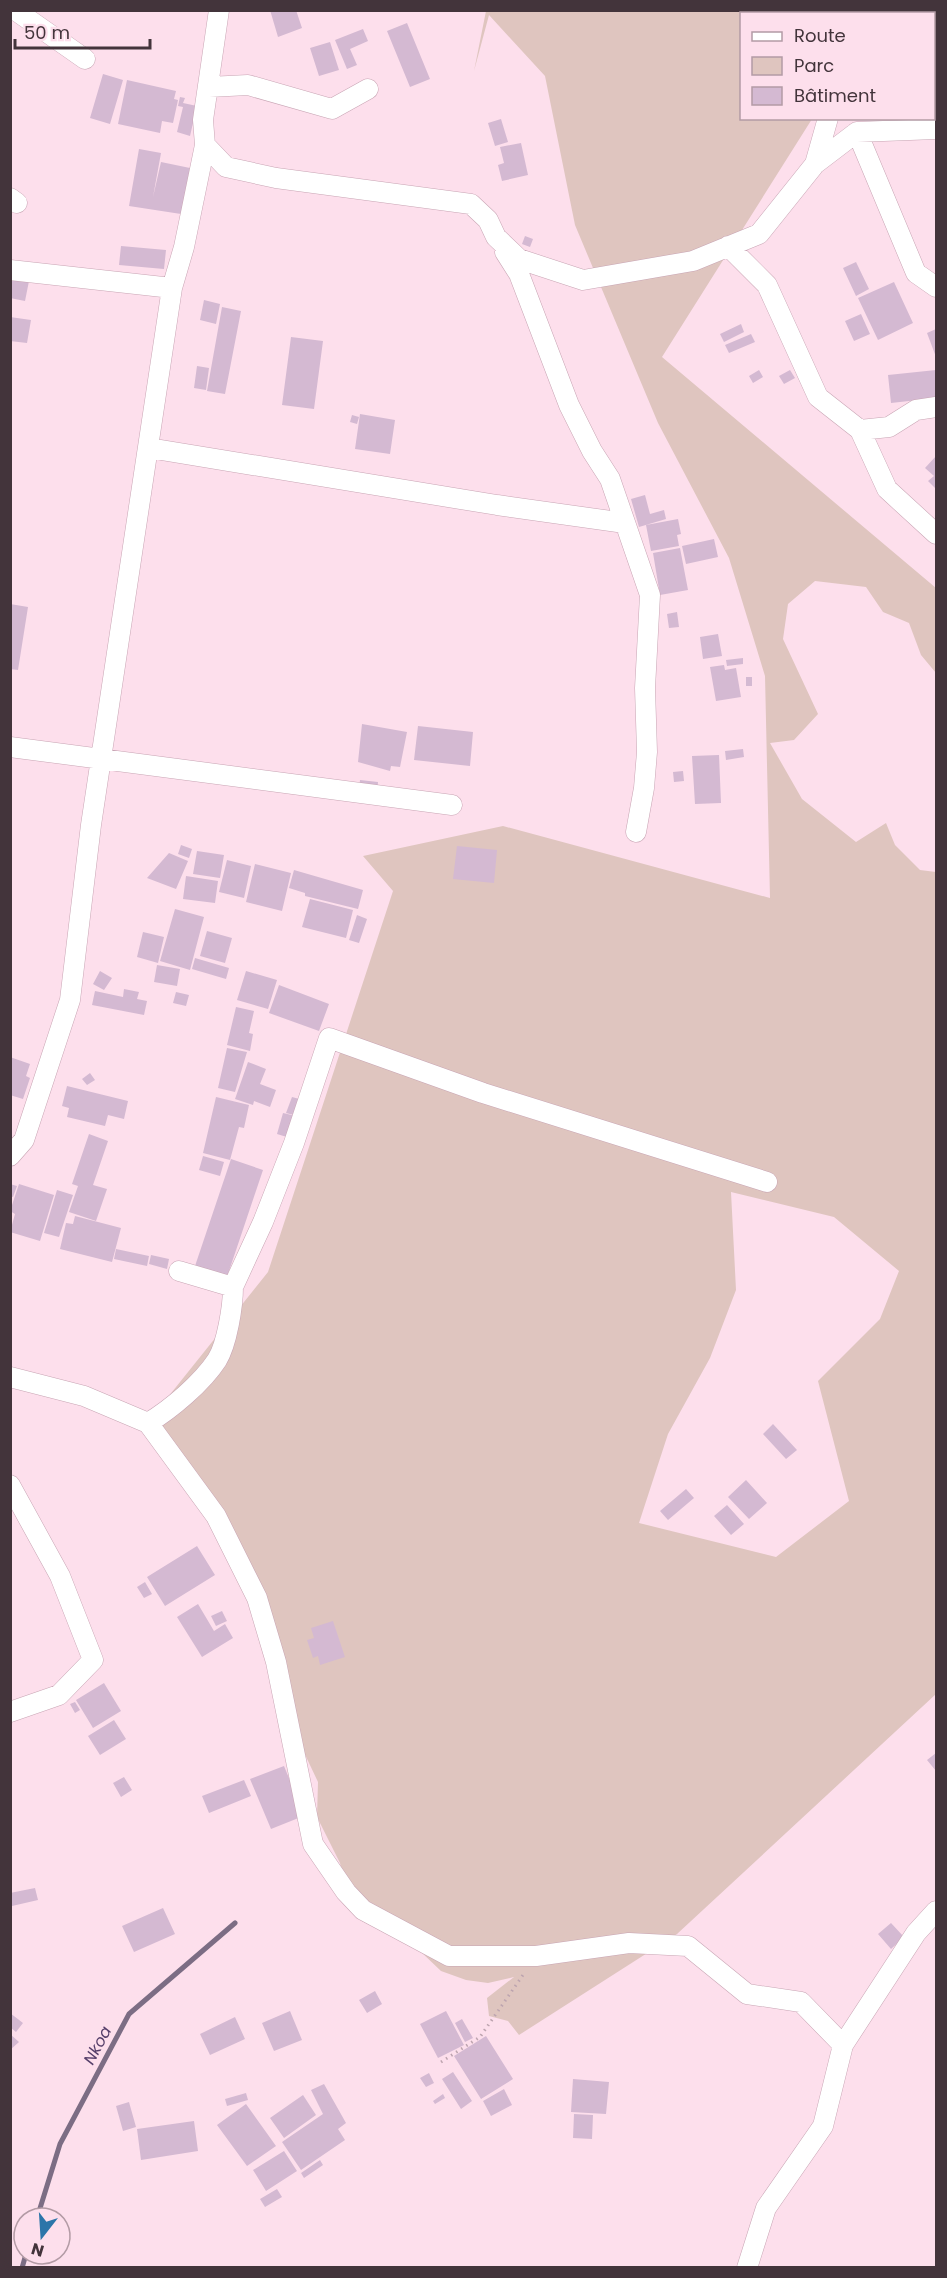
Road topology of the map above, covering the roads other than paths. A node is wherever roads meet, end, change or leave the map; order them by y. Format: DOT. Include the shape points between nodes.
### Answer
graph roads {
  1 [pos="15,10"];
  2 [pos="219,10"];
  3 [pos="85,59"];
  4 [pos="209,87"];
  5 [pos="368,89"];
  6 [pos="827,120"];
  7 [pos="936,129"];
  8 [pos="856,132"];
  9 [pos="205,144"];
  10 [pos="815,164"];
  11 [pos="496,237"];
  12 [pos="728,246"];
  13 [pos="10,270"];
  14 [pos="936,287"];
  15 [pos="172,288"];
  16 [pos="936,407"];
  17 [pos="860,430"];
  18 [pos="149,448"];
  19 [pos="625,523"];
  20 [pos="936,534"];
  21 [pos="10,747"];
  22 [pos="101,761"];
  23 [pos="452,805"];
  24 [pos="636,832"];
  25 [pos="10,1156"];
  26 [pos="767,1182"];
  27 [pos="179,1271"];
  28 [pos="233,1287"];
  29 [pos="10,1377"];
  30 [pos="148,1423"];
  31 [pos="10,1485"];
  32 [pos="10,1712"];
  33 [pos="936,1913"];
  34 [pos="843,2044"];
  35 [pos="747,2268"];
  1 -- 3 [label="street"];
  2 -- 4 [label="street"];
  4 -- 5 [label="street" via="248,85 332,109"];
  4 -- 9 [label="street" via="202,120"];
  6 -- 10 [label="street"];
  7 -- 8 [label="street"];
  8 -- 10 [label="street"];
  8 -- 14 [label="street" via="916,273"];
  9 -- 11 [label="street" via="226,167 276,178 471,204 488,220"];
  9 -- 15 [label="street"];
  10 -- 12 [label="street" via="759,234"];
  11 -- 12 [label="street" via="519,259 583,280 693,261"];
  11 -- 19 [label="street" via="519,274 556,376 610,479"];
  12 -- 17 [label="street" via="767,285 818,397"];
  13 -- 15 [label="street"];
  15 -- 18 [label="street"];
  16 -- 17 [label="street" via="916,410 889,427"];
  17 -- 20 [label="street" via="887,489"];
  18 -- 19 [label="street"];
  18 -- 22 [label="street"];
  19 -- 24 [label="street" via="650,595 645,688 647,752"];
  21 -- 22 [label="street"];
  22 -- 23 [label="street"];
  22 -- 25 [label="street" via="70,1000 24,1140"];
  26 -- 28 [label="street" via="483,1093 329,1038 294,1143"];
  27 -- 28 [label="street"];
  28 -- 30 [label="street" via="233,1306 218,1359 176,1404"];
  29 -- 30 [label="street" via="84,1396"];
  30 -- 34 [label="street" via="216,1516 257,1598 276,1662 313,1844 363,1910 449,1956 536,1956 629,1943 688,1946 747,1994 801,2002"];
  31 -- 32 [label="street" via="60,1576 93,1660 59,1695"];
  33 -- 34 [label="street" via="916,1933"];
  34 -- 35 [label="street" via="823,2126 766,2208"];
}
